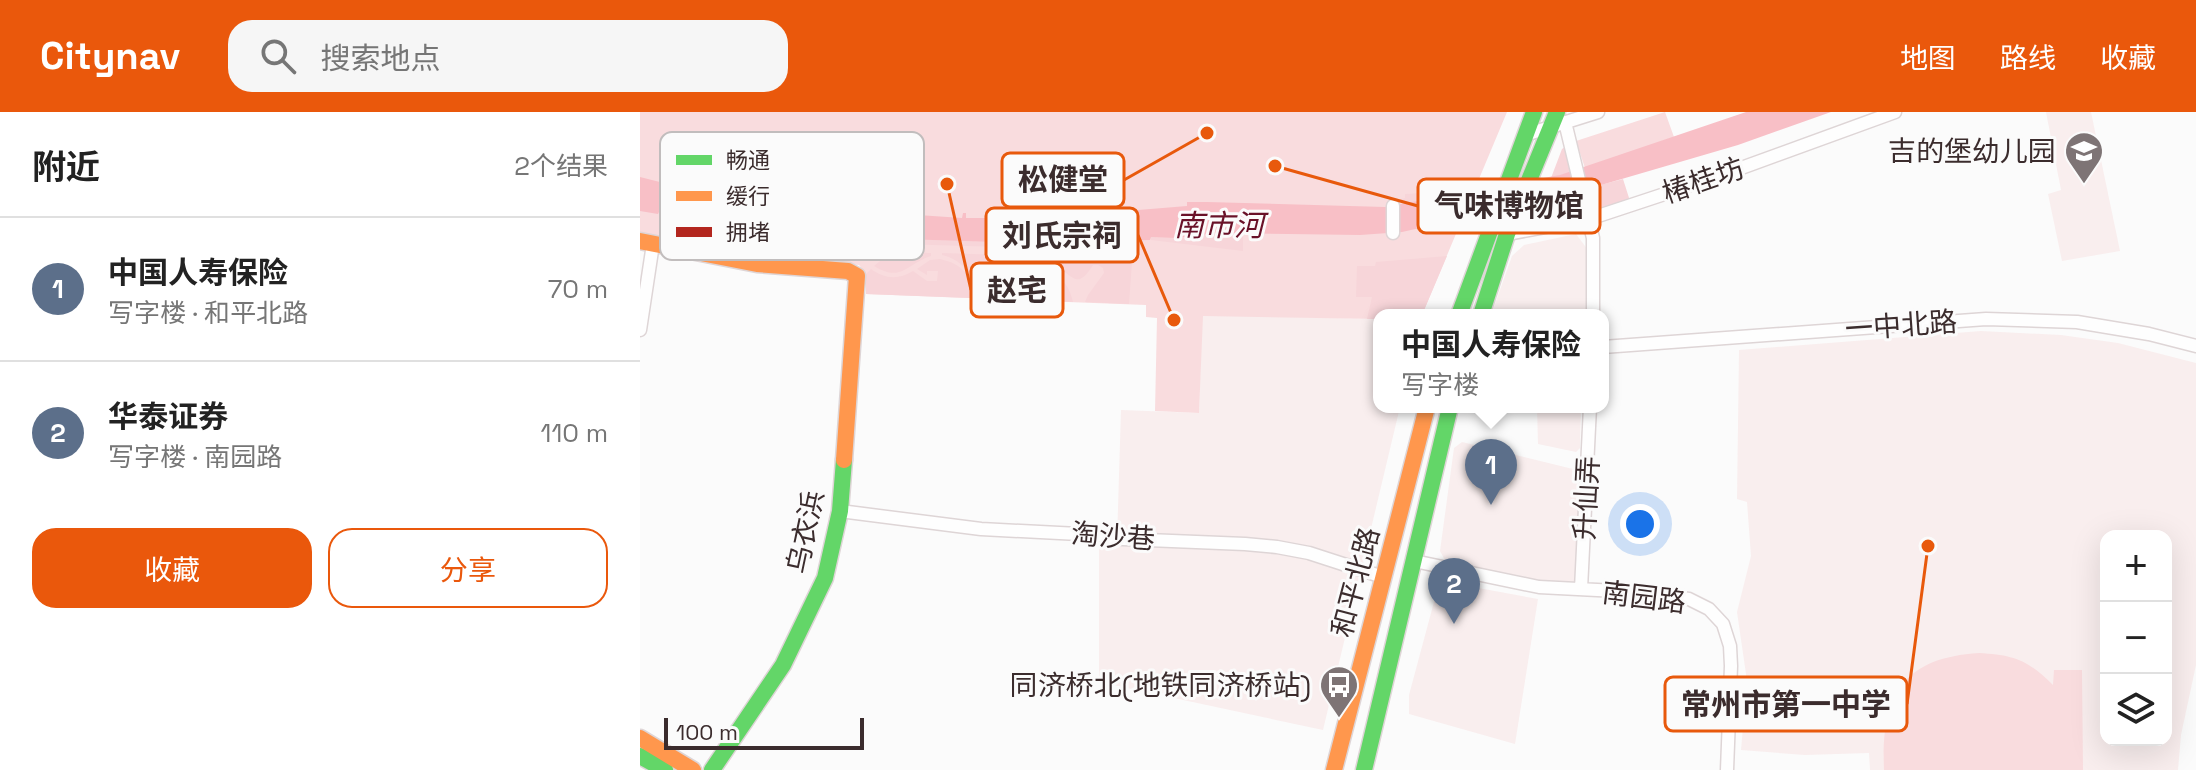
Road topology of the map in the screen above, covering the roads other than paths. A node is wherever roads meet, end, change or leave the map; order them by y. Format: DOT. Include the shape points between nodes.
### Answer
graph roads {
  1 [pos="1534,112"];
  2 [pos="1598,112"];
  3 [pos="1895,112"];
  4 [pos="1558,121"];
  5 [pos="1525,135"];
  6 [pos="1393,206"];
  7 [pos="1588,212"];
  8 [pos="1393,233"];
  9 [pos="1507,234"];
  10 [pos="646,242"];
  11 [pos="737,260"];
  12 [pos="1461,309"];
  13 [pos="1483,309"];
  14 [pos="1593,309"];
  15 [pos="640,330"];
  16 [pos="2196,346"];
  17 [pos="1609,347"];
  18 [pos="1425,413"];
  19 [pos="1449,413"];
  20 [pos="1590,413"];
  21 [pos="840,511"];
  22 [pos="1414,561"];
  23 [pos="1383,577"];
  24 [pos="1581,589"];
  25 [pos="640,738"];
  26 [pos="640,756"];
  27 [pos="665,770"];
  28 [pos="693,770"];
  29 [pos="712,770"];
  30 [pos="1334,770"];
  31 [pos="1364,770"];
  32 [pos="1727,770"];
  1 -- 5 [label="main road"];
  2 -- 4 [label="street"];
  3 -- 7 [label="street, 椿桂坊" via="1722,175"];
  4 -- 5 [label="street"];
  4 -- 7 [label="street"];
  4 -- 9 [label="main road"];
  5 -- 12 [label="main road"];
  6 -- 8 [label="street"];
  7 -- 9 [label="street, 椿桂坊"];
  7 -- 14 [label="street"];
  9 -- 13 [label="main road"];
  10 -- 15 [label="street"];
  11 -- 21 [label="main road, 乌衣浜" via="857,276"];
  16 -- 17 [label="street, 一中北路" via="2077,322 1986,319"];
  18 -- 23 [label="main road, 和平北路"];
  19 -- 22 [label="main road, 和平北路"];
  20 -- 24 [label="street, 升仙弄"];
  21 -- 23 [label="street, 淘沙巷" via="981,529 1277,547"];
  21 -- 29 [label="main road, 乌衣浜" via="825,578 783,665"];
  22 -- 24 [label="street, 南园路" via="1539,587"];
  22 -- 31 [label="main road, 和平北路"];
  23 -- 30 [label="main road, 和平北路"];
  24 -- 32 [label="street, 南园路" via="1689,599 1723,624 1731,666"];
  25 -- 28 [label="main road"];
  26 -- 27 [label="main road"];
}
